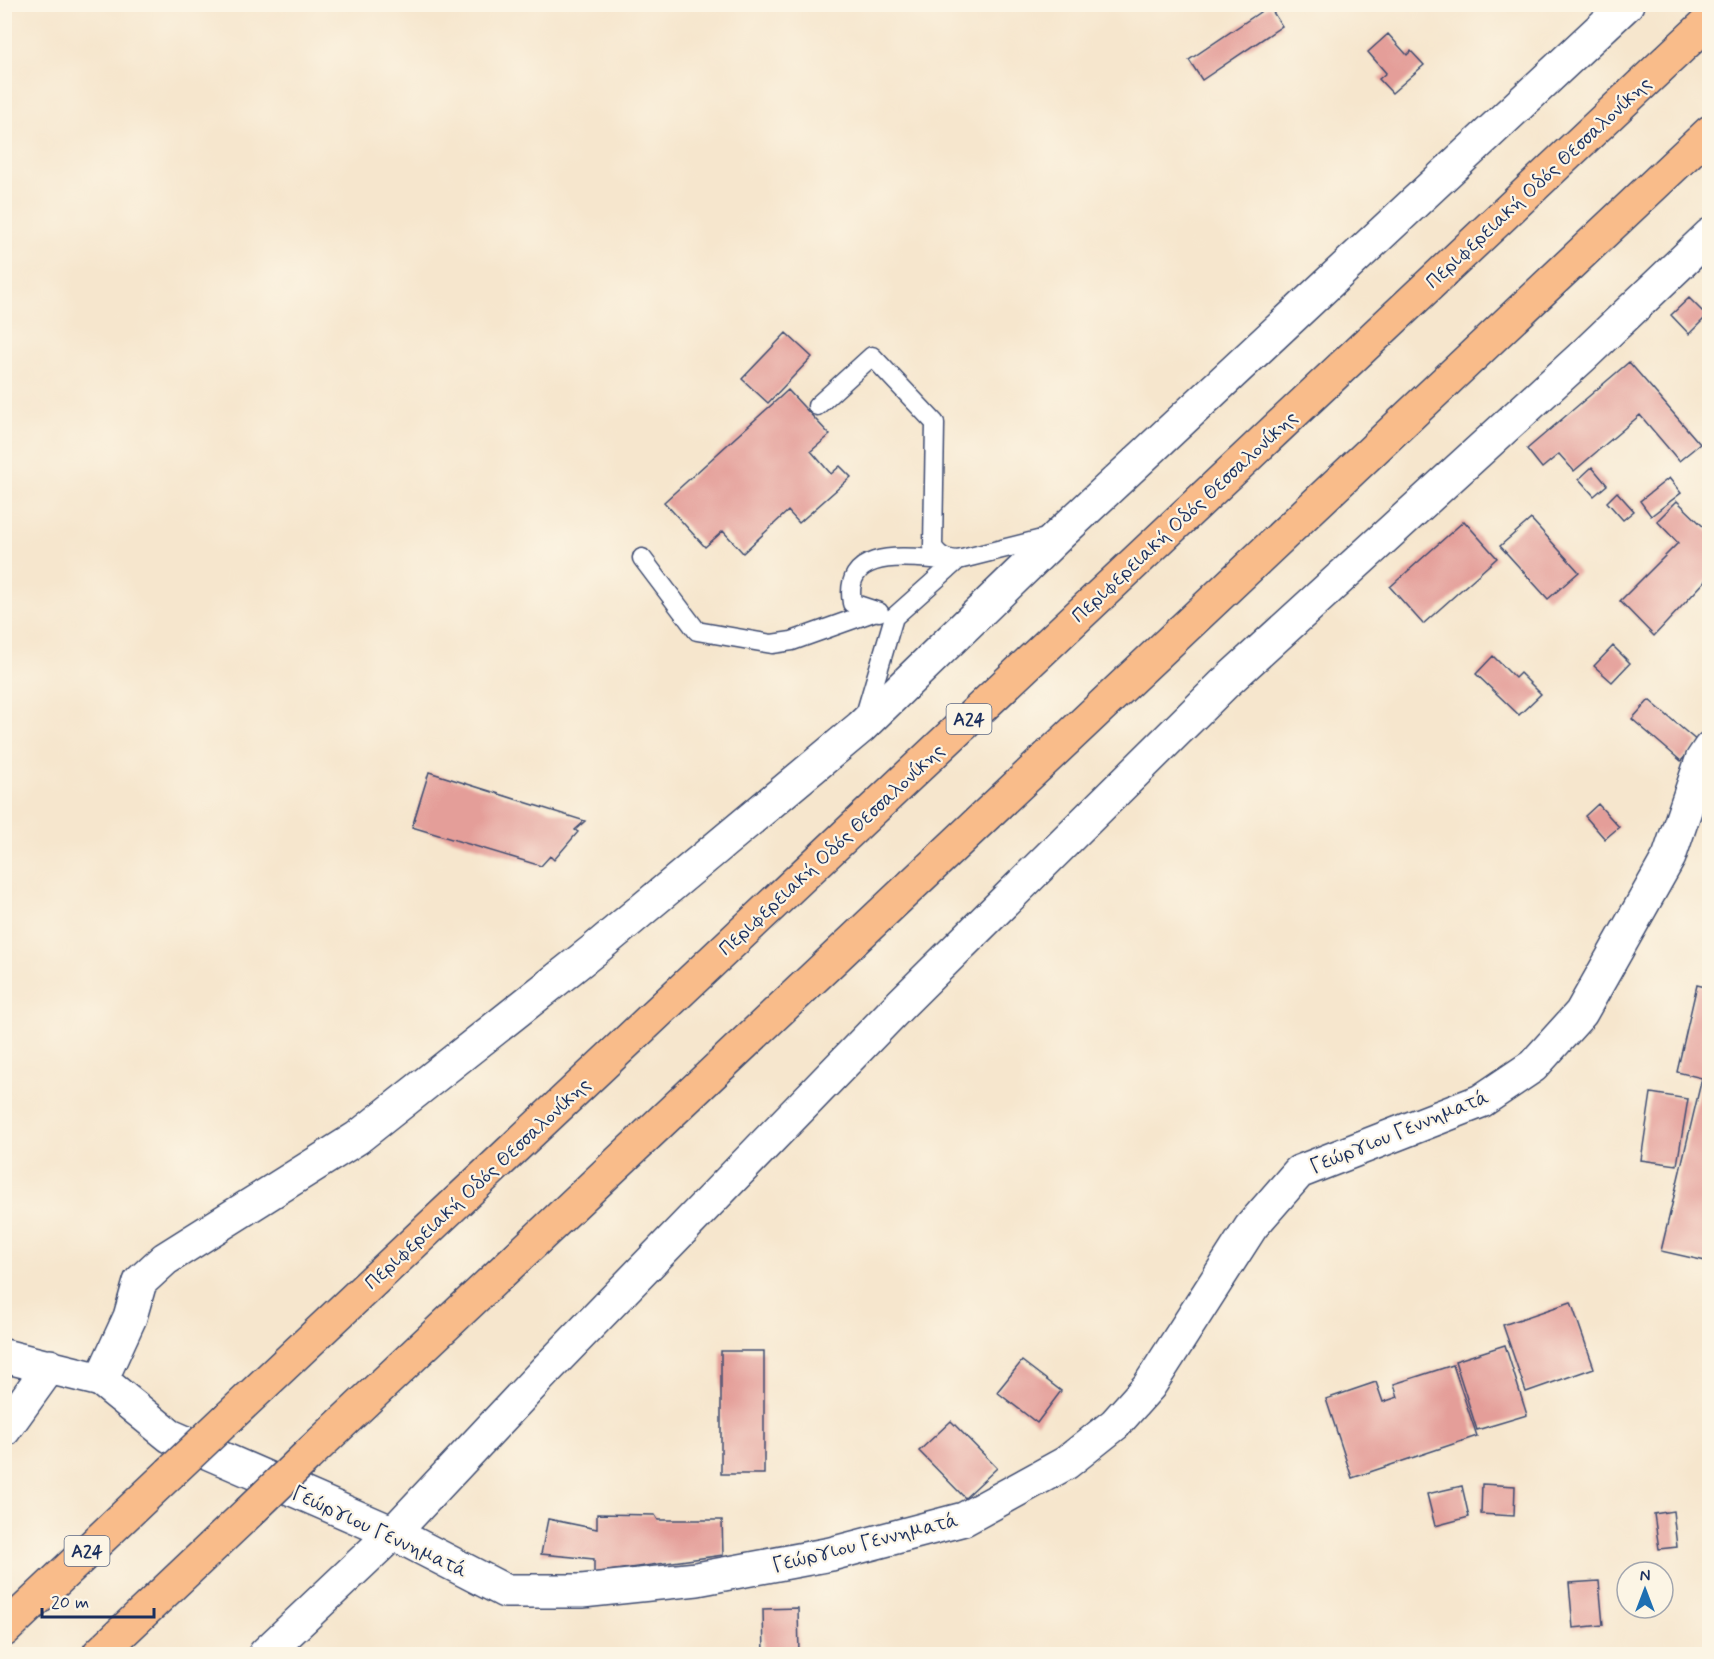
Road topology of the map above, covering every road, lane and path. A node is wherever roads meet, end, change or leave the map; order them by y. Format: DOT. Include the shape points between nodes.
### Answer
graph roads {
  1 [pos="1627,4"];
  2 [pos="1710,20"];
  3 [pos="1710,132"];
  4 [pos="1710,235"];
  5 [pos="817,406"];
  6 [pos="1060,534"];
  7 [pos="642,558"];
  8 [pos="958,560"];
  9 [pos="876,611"];
  10 [pos="894,617"];
  11 [pos="861,727"];
  12 [pos="1710,748"];
  13 [pos="4,1356"];
  14 [pos="50,1366"];
  15 [pos="101,1380"];
  16 [pos="4,1430"];
  17 [pos="393,1533"];
  18 [pos="4,1630"];
  19 [pos="99,1654"];
  20 [pos="265,1654"];
  1 -- 6 [label="street"];
  2 -- 18 [label="highway, Περιφερειακή Οδός Θεσσαλονίκης / Α24, bridge"];
  3 -- 19 [label="highway, bridge"];
  4 -- 17 [label="street" via="1215,693 893,1012"];
  5 -- 8 [label="lane" via="872,356 935,423 933,547 938,555"];
  6 -- 8 [label="lane"];
  6 -- 11 [label="street"];
  7 -- 9 [label="lane" via="697,631 772,644 792,641"];
  8 -- 9 [label="lane" via="877,559 865,564 850,587 852,603"];
  8 -- 10 [label="lane"];
  9 -- 10 [label="lane"];
  10 -- 11 [label="lane"];
  11 -- 15 [label="street" via="594,950 357,1138 165,1259 140,1282 127,1326"];
  12 -- 17 [label="street, Γεώργιου Γεννηματά" via="1702,760 1670,856 1581,1013 1533,1066 1481,1101 1299,1172 1251,1227 1149,1386 1114,1424 1066,1463 964,1519 831,1554 698,1579 582,1591 505,1591"];
  13 -- 14 [label="street"];
  14 -- 15 [label="street"];
  14 -- 16 [label="street"];
  15 -- 17 [label="street, Γεώργιου Γεννηματά" via="170,1436"];
  17 -- 20 [label="street"];
}
